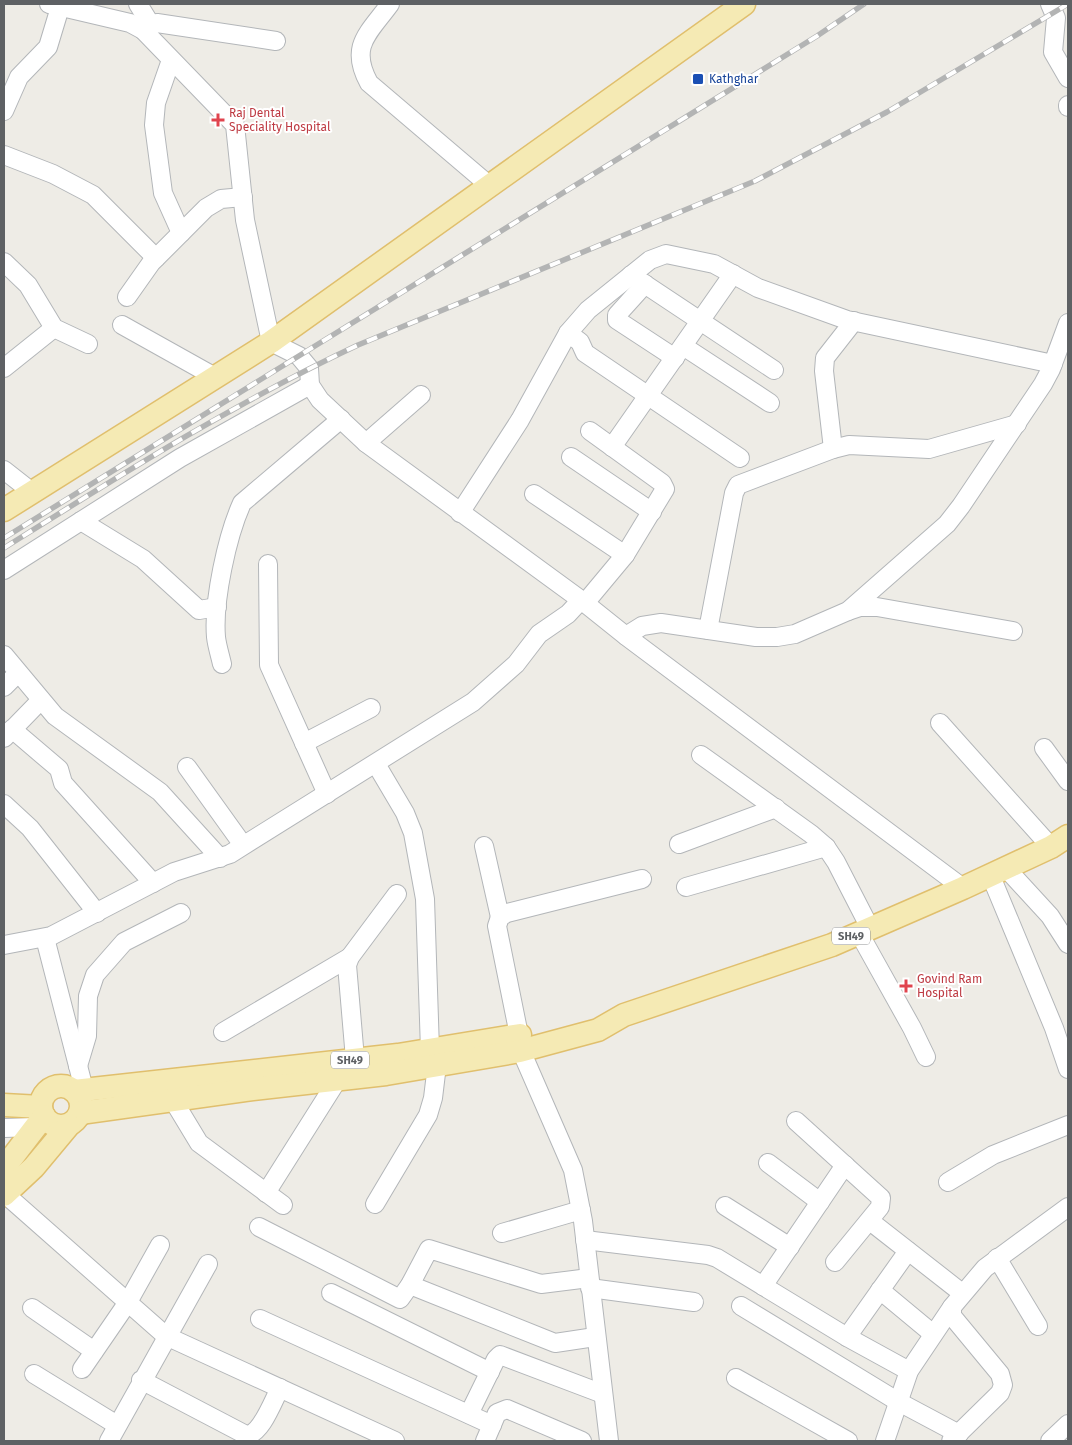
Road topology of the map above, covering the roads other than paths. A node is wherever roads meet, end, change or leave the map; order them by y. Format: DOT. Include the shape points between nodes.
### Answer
graph roads {
  1 [pos="138,4"];
  2 [pos="390,4"];
  3 [pos="744,4"];
  4 [pos="1050,4"];
  5 [pos="57,5"];
  6 [pos="147,27"];
  7 [pos="276,41"];
  8 [pos="171,60"];
  9 [pos="1068,78"];
  10 [pos="4,111"];
  11 [pos="4,155"];
  12 [pos="490,186"];
  13 [pos="243,197"];
  14 [pos="181,234"];
  15 [pos="156,258"];
  16 [pos="4,262"];
  17 [pos="733,274"];
  18 [pos="638,280"];
  19 [pos="127,297"];
  20 [pos="854,321"];
  21 [pos="700,322"];
  22 [pos="1068,323"];
  23 [pos="122,325"];
  24 [pos="54,328"];
  25 [pos="568,333"];
  26 [pos="271,342"];
  27 [pos="88,344"];
  28 [pos="679,352"];
  29 [pos="1053,364"];
  30 [pos="4,368"];
  31 [pos="774,370"];
  32 [pos="215,377"];
  33 [pos="310,385"];
  34 [pos="421,395"];
  35 [pos="648,396"];
  36 [pos="770,403"];
  37 [pos="340,419"];
  38 [pos="1017,424"];
  39 [pos="590,430"];
  40 [pos="366,443"];
  41 [pos="612,447"];
  42 [pos="833,449"];
  43 [pos="571,457"];
  44 [pos="740,458"];
  45 [pos="4,470"];
  46 [pos="32,492"];
  47 [pos="534,494"];
  48 [pos="4,510"];
  49 [pos="652,512"];
  50 [pos="460,513"];
  51 [pos="81,521"];
  52 [pos="625,555"];
  53 [pos="268,564"];
  54 [pos="4,570"];
  55 [pos="583,601"];
  56 [pos="217,607"];
  57 [pos="848,611"];
  58 [pos="708,630"];
  59 [pos="1013,631"];
  60 [pos="626,636"];
  61 [pos="4,655"];
  62 [pos="222,664"];
  63 [pos="18,673"];
  64 [pos="4,687"];
  65 [pos="41,700"];
  66 [pos="371,708"];
  67 [pos="940,723"];
  68 [pos="8,734"];
  69 [pos="304,743"];
  70 [pos="1044,748"];
  71 [pos="701,755"];
  72 [pos="376,764"];
  73 [pos="187,767"];
  74 [pos="1068,781"];
  75 [pos="327,794"];
  76 [pos="4,804"];
  77 [pos="776,808"];
  78 [pos="1060,842"];
  79 [pos="679,844"];
  80 [pos="243,845"];
  81 [pos="484,846"];
  82 [pos="826,848"];
  83 [pos="220,858"];
  84 [pos="998,871"];
  85 [pos="642,879"];
  86 [pos="153,883"];
  87 [pos="686,887"];
  88 [pos="963,888"];
  89 [pos="397,894"];
  90 [pos="97,913"];
  91 [pos="181,913"];
  92 [pos="500,918"];
  93 [pos="864,931"];
  94 [pos="44,938"];
  95 [pos="1068,944"];
  96 [pos="4,945"];
  97 [pos="350,957"];
  98 [pos="223,1032"];
  99 [pos="518,1041"];
  100 [pos="926,1056"];
  101 [pos="433,1058"];
  102 [pos="355,1059"];
  103 [pos="78,1066"];
  104 [pos="1068,1069"];
  105 [pos="338,1079"];
  106 [pos="79,1090"];
  107 [pos="174,1100"];
  108 [pos="4,1105"];
  109 [pos="40,1117"];
  110 [pos="74,1119"];
  111 [pos="796,1121"];
  112 [pos="1068,1125"];
  113 [pos="4,1128"];
  114 [pos="768,1163"];
  115 [pos="845,1165"];
  116 [pos="4,1168"];
  117 [pos="948,1182"];
  118 [pos="266,1193"];
  119 [pos="4,1194"];
  120 [pos="820,1202"];
  121 [pos="375,1204"];
  122 [pos="283,1205"];
  123 [pos="725,1206"];
  124 [pos="1068,1207"];
  125 [pos="581,1210"];
  126 [pos="870,1221"];
  127 [pos="259,1227"];
  128 [pos="502,1233"];
  129 [pos="585,1240"];
  130 [pos="160,1245"];
  131 [pos="790,1248"];
  132 [pos="908,1251"];
  133 [pos="996,1258"];
  134 [pos="835,1262"];
  135 [pos="208,1264"];
  136 [pos="590,1283"];
  137 [pos="410,1285"];
  138 [pos="763,1286"];
  139 [pos="880,1290"];
  140 [pos="331,1294"];
  141 [pos="957,1300"];
  142 [pos="128,1302"];
  143 [pos="694,1302"];
  144 [pos="741,1306"];
  145 [pos="32,1308"];
  146 [pos="260,1319"];
  147 [pos="1038,1326"];
  148 [pos="934,1334"];
  149 [pos="166,1336"];
  150 [pos="595,1337"];
  151 [pos="847,1337"];
  152 [pos="94,1351"];
  153 [pos="82,1369"];
  154 [pos="909,1371"];
  155 [pos="490,1372"];
  156 [pos="34,1374"];
  157 [pos="736,1378"];
  158 [pos="141,1380"];
  159 [pos="280,1388"];
  160 [pos="603,1394"];
  161 [pos="897,1402"];
  162 [pos="469,1414"];
  163 [pos="492,1424"];
  164 [pos="1068,1424"];
  165 [pos="118,1425"];
  166 [pos="955,1438"];
  167 [pos="109,1441"];
  168 [pos="395,1441"];
  169 [pos="485,1441"];
  170 [pos="582,1441"];
  171 [pos="609,1441"];
  172 [pos="848,1441"];
  173 [pos="885,1441"];
  174 [pos="1050,1441"];
  1 -- 6 [label="street"];
  2 -- 12 [label="street" via="359,52 361,68 369,84"];
  3 -- 12 [label="main road"];
  4 -- 9 [label="street" via="1056,18 1053,52"];
  5 -- 6 [label="street"];
  5 -- 10 [label="street" via="48,47 19,77"];
  6 -- 7 [label="street" via="157,23"];
  6 -- 8 [label="street"];
  8 -- 13 [label="street" via="235,125"];
  8 -- 14 [label="street" via="156,103 154,125 163,193"];
  11 -- 15 [label="street" via="53,174 93,196"];
  12 -- 26 [label="main road"];
  13 -- 14 [label="street" via="213,202"];
  13 -- 26 [label="street"];
  14 -- 15 [label="street"];
  15 -- 19 [label="street"];
  16 -- 24 [label="street" via="28,285"];
  17 -- 18 [label="street" via="714,264 666,254 650,260"];
  17 -- 20 [label="street" via="766,292"];
  17 -- 21 [label="street"];
  18 -- 21 [label="street"];
  18 -- 25 [label="street" via="588,310"];
  18 -- 28 [label="street" via="617,320"];
  20 -- 29 [label="street"];
  20 -- 42 [label="street" via="825,358"];
  21 -- 28 [label="street"];
  21 -- 31 [label="street"];
  22 -- 29 [label="street"];
  23 -- 32 [label="street"];
  24 -- 27 [label="street"];
  24 -- 30 [label="street"];
  25 -- 35 [label="street" via="580,342 585,353"];
  25 -- 50 [label="street" via="520,420"];
  26 -- 32 [label="main road"];
  26 -- 33 [label="street" via="298,356 309,368"];
  28 -- 35 [label="street"];
  28 -- 36 [label="street"];
  29 -- 38 [label="street"];
  32 -- 46 [label="main road"];
  33 -- 37 [label="street"];
  33 -- 51 [label="street" via="180,458"];
  34 -- 40 [label="street"];
  35 -- 41 [label="street"];
  35 -- 44 [label="street"];
  37 -- 40 [label="street"];
  37 -- 56 [label="street" via="242,503 234,520"];
  38 -- 42 [label="street" via="929,449 849,445"];
  38 -- 57 [label="street" via="951,519"];
  39 -- 41 [label="street"];
  40 -- 50 [label="street"];
  41 -- 49 [label="street" via="664,486 664,493"];
  42 -- 58 [label="street" via="742,483 735,489"];
  43 -- 49 [label="street"];
  45 -- 46 [label="street"];
  46 -- 48 [label="main road"];
  47 -- 52 [label="street"];
  49 -- 52 [label="street"];
  50 -- 55 [label="street"];
  51 -- 54 [label="street"];
  51 -- 56 [label="street" via="143,559 199,610"];
  52 -- 55 [label="street"];
  53 -- 69 [label="street" via="269,665"];
  55 -- 60 [label="street"];
  55 -- 72 [label="street" via="539,634 516,664 473,702"];
  56 -- 62 [label="street" via="216,637"];
  57 -- 58 [label="street" via="795,634 777,637"];
  57 -- 59 [label="street" via="877,607"];
  58 -- 60 [label="street" via="651,623"];
  60 -- 88 [label="street"];
  61 -- 63 [label="street"];
  63 -- 64 [label="street"];
  63 -- 65 [label="street"];
  65 -- 68 [label="street"];
  65 -- 83 [label="street" via="71,729 160,792"];
  66 -- 69 [label="street"];
  67 -- 78 [label="street"];
  68 -- 86 [label="street" via="59,769 63,783"];
  69 -- 75 [label="street"];
  70 -- 74 [label="street"];
  71 -- 77 [label="street"];
  72 -- 75 [label="street"];
  72 -- 101 [label="street" via="406,813 413,833 425,899"];
  73 -- 80 [label="street"];
  75 -- 80 [label="street"];
  76 -- 90 [label="street" via="30,828"];
  77 -- 79 [label="street"];
  77 -- 82 [label="street"];
  78 -- 84 [label="main road, SH49"];
  80 -- 83 [label="street"];
  81 -- 92 [label="street"];
  82 -- 87 [label="street"];
  82 -- 93 [label="street"];
  83 -- 86 [label="street" via="186,867"];
  84 -- 88 [label="main road, SH49"];
  84 -- 95 [label="street" via="1050,916"];
  84 -- 104 [label="street"];
  85 -- 92 [label="street" via="507,913"];
  86 -- 90 [label="street"];
  88 -- 93 [label="main road, SH49"];
  89 -- 97 [label="street"];
  90 -- 94 [label="street"];
  91 -- 103 [label="street" via="124,942 95,975 88,996 87,1036"];
  92 -- 99 [label="street" via="497,926"];
  93 -- 99 [label="main road, SH49" via="624,1015 598,1030"];
  93 -- 100 [label="street"];
  94 -- 96 [label="street"];
  94 -- 103 [label="street"];
  97 -- 98 [label="street"];
  97 -- 102 [label="street" via="347,974"];
  99 -- 101 [label="main road, SH49"];
  99 -- 125 [label="street" via="573,1170"];
  101 -- 102 [label="main road, SH49"];
  101 -- 105 [label="main road, SH49"];
  101 -- 121 [label="street" via="430,1110"];
  102 -- 106 [label="main road, SH49"];
  103 -- 106 [label="street"];
  105 -- 107 [label="main road, SH49"];
  105 -- 118 [label="street"];
  106 -- 109 [label="main road" via="61,1086 54,1088 44,1095"];
  106 -- 110 [label="main road" via="81,1102"];
  107 -- 110 [label="main road, SH49"];
  107 -- 118 [label="street" via="199,1144"];
  108 -- 109 [label="main road"];
  109 -- 110 [label="main road" via="56,1126"];
  109 -- 113 [label="street"];
  109 -- 116 [label="main road"];
  110 -- 119 [label="main road" via="34,1167"];
  111 -- 115 [label="street"];
  112 -- 117 [label="street" via="993,1155"];
  114 -- 120 [label="street"];
  115 -- 120 [label="street"];
  115 -- 126 [label="street" via="881,1198 880,1207"];
  118 -- 122 [label="street"];
  119 -- 142 [label="street"];
  120 -- 131 [label="street"];
  123 -- 131 [label="street"];
  124 -- 133 [label="street"];
  125 -- 128 [label="street"];
  125 -- 129 [label="street"];
  126 -- 132 [label="street"];
  126 -- 134 [label="street"];
  127 -- 137 [label="street" via="397,1298 402,1297"];
  129 -- 136 [label="street"];
  129 -- 138 [label="street" via="708,1255"];
  130 -- 142 [label="street"];
  131 -- 138 [label="street"];
  132 -- 139 [label="street"];
  132 -- 141 [label="street"];
  133 -- 141 [label="street"];
  133 -- 147 [label="street"];
  135 -- 149 [label="street"];
  136 -- 137 [label="street" via="542,1284 433,1249 426,1252"];
  136 -- 143 [label="street"];
  136 -- 150 [label="street"];
  137 -- 150 [label="street" via="555,1343"];
  138 -- 151 [label="street"];
  139 -- 148 [label="street"];
  139 -- 151 [label="street"];
  140 -- 155 [label="street"];
  141 -- 148 [label="street"];
  141 -- 166 [label="street" via="952,1316 1000,1374 1003,1385 1000,1393"];
  142 -- 149 [label="street"];
  142 -- 152 [label="street"];
  144 -- 161 [label="street"];
  145 -- 152 [label="street"];
  146 -- 162 [label="street"];
  148 -- 154 [label="street"];
  149 -- 158 [label="street"];
  149 -- 159 [label="street"];
  150 -- 160 [label="street"];
  151 -- 154 [label="street"];
  152 -- 153 [label="street"];
  154 -- 161 [label="street"];
  155 -- 160 [label="street" via="498,1357 504,1356"];
  155 -- 162 [label="street"];
  156 -- 165 [label="street"];
  157 -- 172 [label="street"];
  158 -- 159 [label="street" via="246,1435 258,1430"];
  158 -- 165 [label="street"];
  159 -- 168 [label="street"];
  160 -- 171 [label="street"];
  161 -- 166 [label="street"];
  161 -- 173 [label="street"];
  162 -- 163 [label="street"];
  163 -- 169 [label="street"];
  163 -- 170 [label="street" via="501,1410 513,1410"];
  164 -- 174 [label="street"];
  165 -- 167 [label="street"];
}
